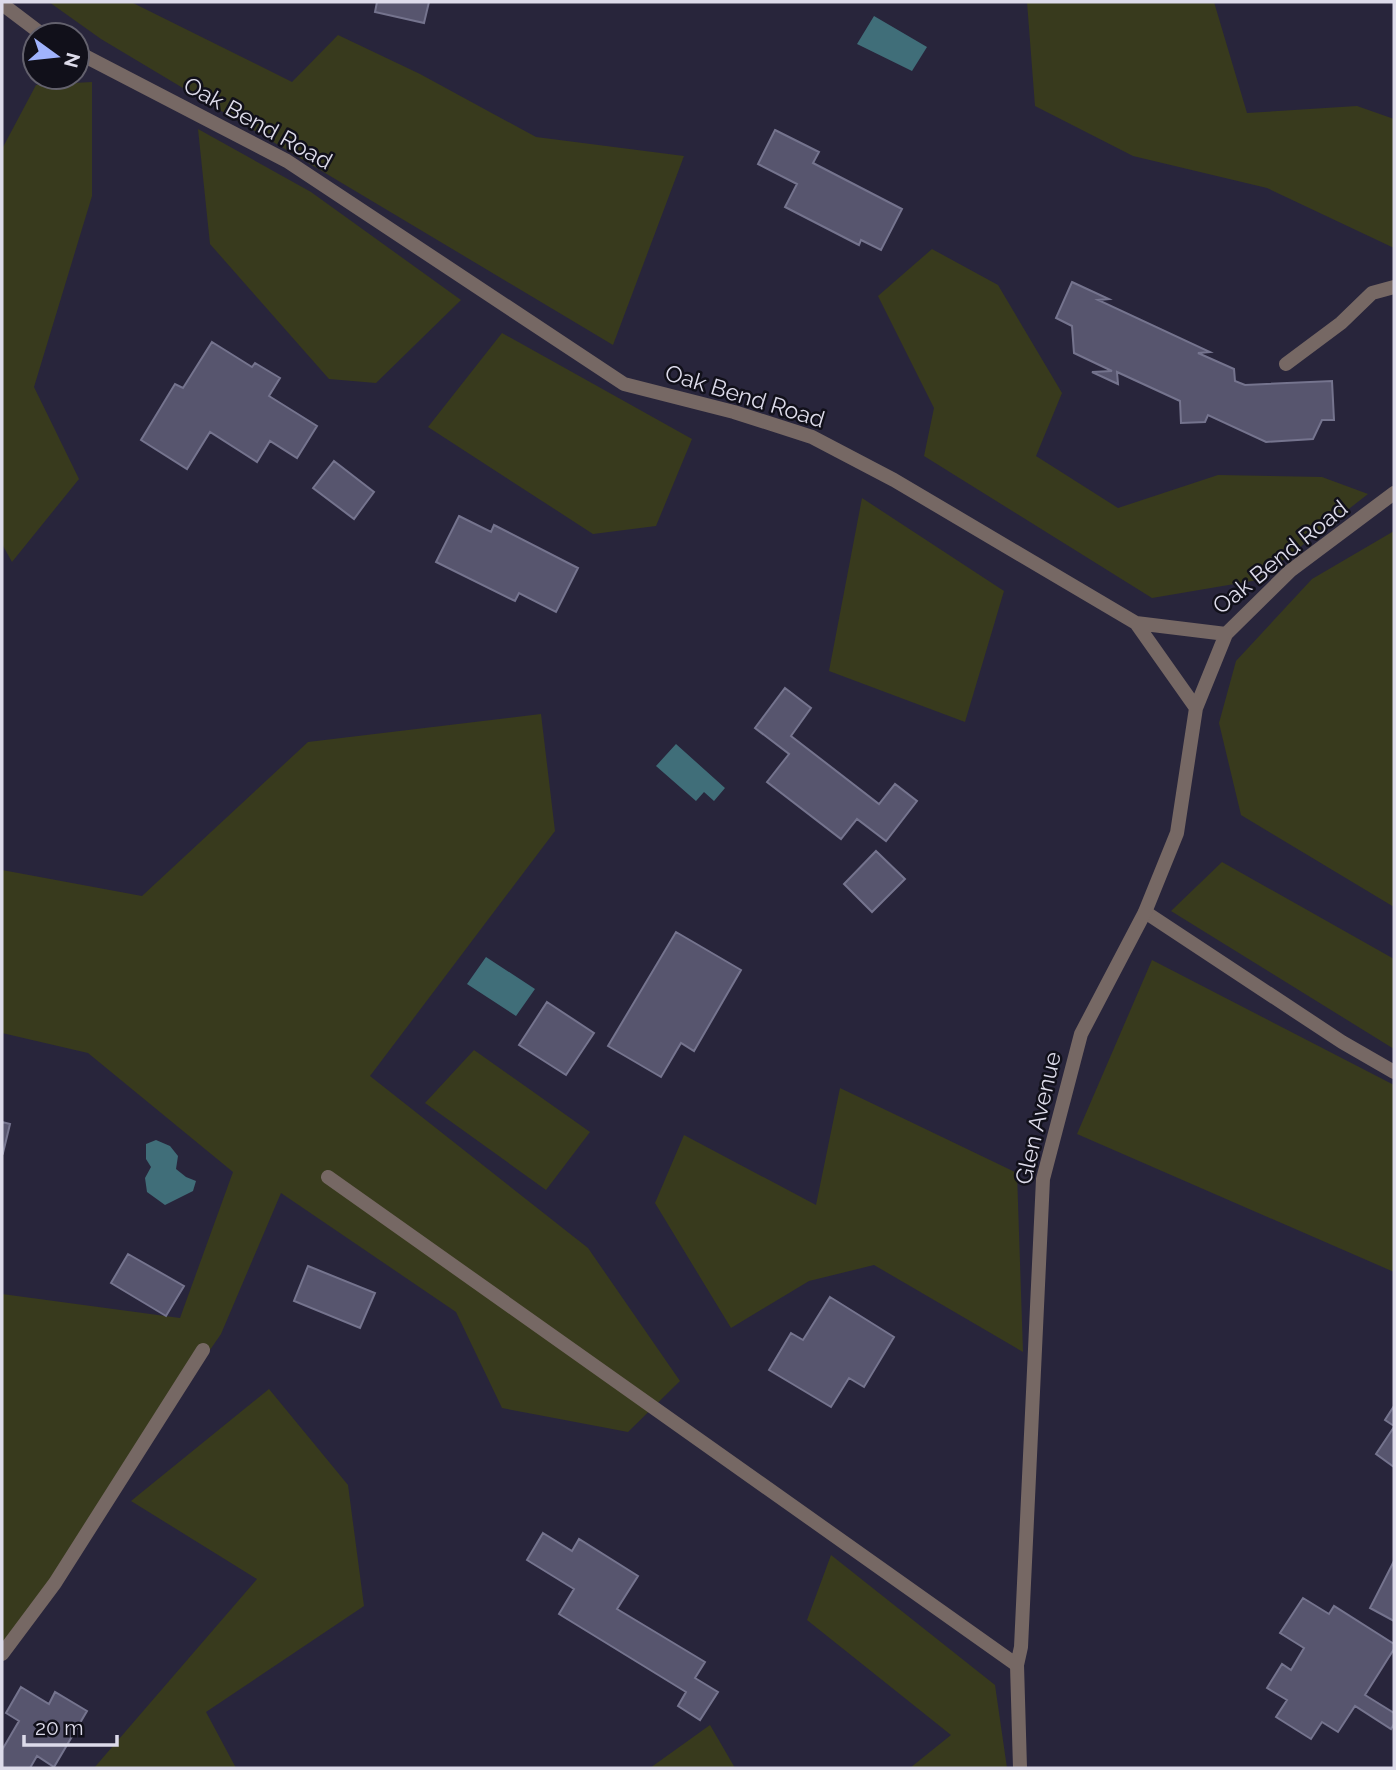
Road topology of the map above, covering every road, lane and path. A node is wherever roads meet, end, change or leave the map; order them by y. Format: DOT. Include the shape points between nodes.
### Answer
graph roads {
  1 [pos="2,4"];
  2 [pos="24,21"];
  3 [pos="91,59"];
  4 [pos="1394,287"];
  5 [pos="1286,365"];
  6 [pos="1394,493"];
  7 [pos="1136,622"];
  8 [pos="1226,634"];
  9 [pos="1196,708"];
  10 [pos="1145,912"];
  11 [pos="1394,1072"];
  12 [pos="328,1177"];
  13 [pos="203,1350"];
  14 [pos="2,1654"];
  15 [pos="1017,1665"];
  16 [pos="1020,1768"];
  1 -- 2 [label="street"];
  3 -- 7 [label="street, Oak Bend Road" via="287,161 624,384 813,437"];
  4 -- 5 [label="street" via="1372,293"];
  6 -- 8 [label="street, Oak Bend Road" via="1290,572"];
  7 -- 8 [label="street, Oak Bend Road"];
  7 -- 9 [label="street"];
  8 -- 9 [label="street, Glen Avenue"];
  9 -- 10 [label="street, Glen Avenue" via="1177,833"];
  10 -- 11 [label="street"];
  10 -- 15 [label="street, Glen Avenue" via="1082,1034 1043,1179"];
  12 -- 15 [label="street"];
  13 -- 14 [label="street" via="55,1583"];
  15 -- 16 [label="street, Glen Avenue"];
}
